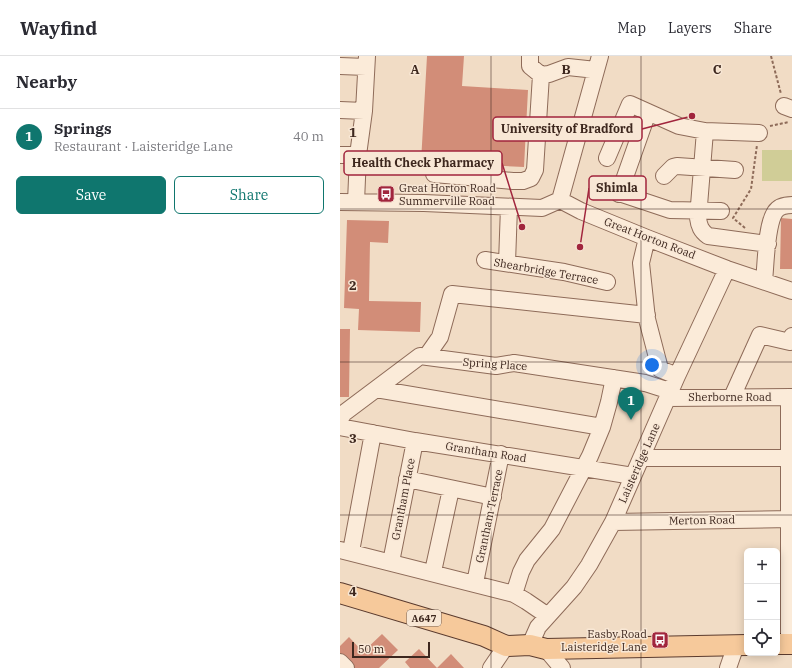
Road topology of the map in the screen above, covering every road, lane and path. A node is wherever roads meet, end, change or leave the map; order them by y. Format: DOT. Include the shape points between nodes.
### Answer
graph roads {
  1 [pos="530,56"];
  2 [pos="771,56"];
  3 [pos="596,60"];
  4 [pos="367,62"];
  5 [pos="340,66"];
  6 [pos="541,75"];
  7 [pos="788,108"];
  8 [pos="340,110"];
  9 [pos="364,111"];
  10 [pos="648,112"];
  11 [pos="792,121"];
  12 [pos="705,131"];
  13 [pos="759,133"];
  14 [pos="340,155"];
  15 [pos="358,155"];
  16 [pos="607,158"];
  17 [pos="701,168"];
  18 [pos="735,170"];
  19 [pos="434,174"];
  20 [pos="664,176"];
  21 [pos="560,200"];
  22 [pos="340,202"];
  23 [pos="356,202"];
  24 [pos="792,205"];
  25 [pos="509,207"];
  26 [pos="699,210"];
  27 [pos="720,211"];
  28 [pos="749,232"];
  29 [pos="648,238"];
  30 [pos="768,244"];
  31 [pos="485,260"];
  32 [pos="507,263"];
  33 [pos="727,269"];
  34 [pos="764,281"];
  35 [pos="607,282"];
  36 [pos="792,291"];
  37 [pos="647,315"];
  38 [pos="792,336"];
  39 [pos="426,357"];
  40 [pos="677,376"];
  41 [pos="614,378"];
  42 [pos="376,389"];
  43 [pos="669,394"];
  44 [pos="732,397"];
  45 [pos="790,397"];
  46 [pos="340,418"];
  47 [pos="602,426"];
  48 [pos="340,427"];
  49 [pos="373,433"];
  50 [pos="415,441"];
  51 [pos="501,454"];
  52 [pos="641,458"];
  53 [pos="788,458"];
  54 [pos="584,468"];
  55 [pos="633,476"];
  56 [pos="407,480"];
  57 [pos="451,488"];
  58 [pos="492,497"];
  59 [pos="791,519"];
  60 [pos="613,522"];
  61 [pos="346,548"];
  62 [pos="392,557"];
  63 [pos="434,567"];
  64 [pos="476,578"];
  65 [pos="340,593"];
  66 [pos="514,594"];
  67 [pos="548,616"];
  68 [pos="786,644"];
  69 [pos="742,645"];
  70 [pos="506,646"];
  71 [pos="538,647"];
  72 [pos="340,662"];
  73 [pos="346,668"];
  74 [pos="491,668"];
  75 [pos="562,668"];
  76 [pos="728,668"];
  1 -- 6 [label="street" via="530,66"];
  2 -- 7 [label="path"];
  3 -- 6 [label="street"];
  3 -- 21 [label="street"];
  4 -- 5 [label="street"];
  4 -- 9 [label="street"];
  6 -- 19 [label="street" via="535,170 531,178 513,181"];
  8 -- 9 [label="street"];
  9 -- 15 [label="street"];
  10 -- 12 [label="street" via="679,126"];
  10 -- 16 [label="street" via="630,104"];
  10 -- 26 [label="street" via="616,193 670,210"];
  11 -- 13 [label="path" via="759,128"];
  12 -- 13 [label="street"];
  12 -- 17 [label="street"];
  13 -- 28 [label="path" via="751,189 733,218"];
  14 -- 15 [label="street"];
  15 -- 23 [label="street"];
  17 -- 18 [label="street"];
  17 -- 20 [label="street" via="677,166"];
  17 -- 26 [label="street"];
  21 -- 25 [label="street" via="542,208"];
  21 -- 29 [label="street, Great Horton Road" via="582,212"];
  22 -- 23 [label="street"];
  23 -- 25 [label="street"];
  24 -- 30 [label="street" via="776,211 770,222"];
  25 -- 32 [label="street"];
  26 -- 27 [label="street"];
  26 -- 30 [label="street" via="700,227 708,236"];
  29 -- 33 [label="street, Great Horton Road"];
  29 -- 37 [label="street" via="641,263"];
  30 -- 34 [label="street"];
  31 -- 32 [label="street, Shearbridge Terrace"];
  32 -- 35 [label="street, Shearbridge Terrace"];
  33 -- 34 [label="street, Great Horton Road"];
  33 -- 40 [label="street, Laisteridge Lane"];
  34 -- 36 [label="street, Great Horton Road"];
  37 -- 39 [label="street" via="452,294 440,337"];
  37 -- 40 [label="street" via="660,369"];
  38 -- 44 [label="street" via="790,342 760,336"];
  39 -- 41 [label="street, Spring Place" via="496,366 514,364"];
  39 -- 42 [label="street" via="420,356"];
  40 -- 43 [label="street, Laisteridge Lane"];
  41 -- 43 [label="street, Spring Place" via="645,383"];
  41 -- 47 [label="street"];
  42 -- 46 [label="street"];
  42 -- 47 [label="street"];
  43 -- 44 [label="street, Sherborne Road"];
  43 -- 52 [label="street, Laisteridge Lane"];
  44 -- 45 [label="street, Sherborne Road"];
  45 -- 53 [label="street"];
  47 -- 54 [label="street"];
  48 -- 49 [label="street, Grantham Road"];
  49 -- 50 [label="street, Grantham Road"];
  49 -- 61 [label="street"];
  50 -- 51 [label="street, Grantham Road"];
  50 -- 56 [label="street, Grantham Place"];
  51 -- 54 [label="street, Grantham Road"];
  51 -- 58 [label="street, Grantham Terrace"];
  52 -- 53 [label="street"];
  52 -- 55 [label="street, Laisteridge Lane"];
  53 -- 59 [label="street"];
  54 -- 55 [label="street, Grantham Road"];
  54 -- 66 [label="street" via="552,529 527,560"];
  55 -- 60 [label="street, Laisteridge Lane"];
  56 -- 57 [label="street"];
  56 -- 62 [label="street, Grantham Place"];
  57 -- 58 [label="street"];
  57 -- 63 [label="street"];
  58 -- 64 [label="street, Grantham Terrace"];
  59 -- 60 [label="street, Merton Road"];
  59 -- 68 [label="street"];
  60 -- 67 [label="street, Laisteridge Lane" via="578,581"];
  61 -- 66 [label="street"];
  65 -- 70 [label="main road, A647" via="484,636"];
  66 -- 67 [label="street"];
  67 -- 71 [label="street, Laisteridge Lane" via="538,627"];
  69 -- 71 [label="main road, A647"];
  69 -- 76 [label="street"];
  70 -- 71 [label="main road, A647"];
  70 -- 74 [label="street"];
  71 -- 75 [label="street"];
  72 -- 73 [label="street"];
}
